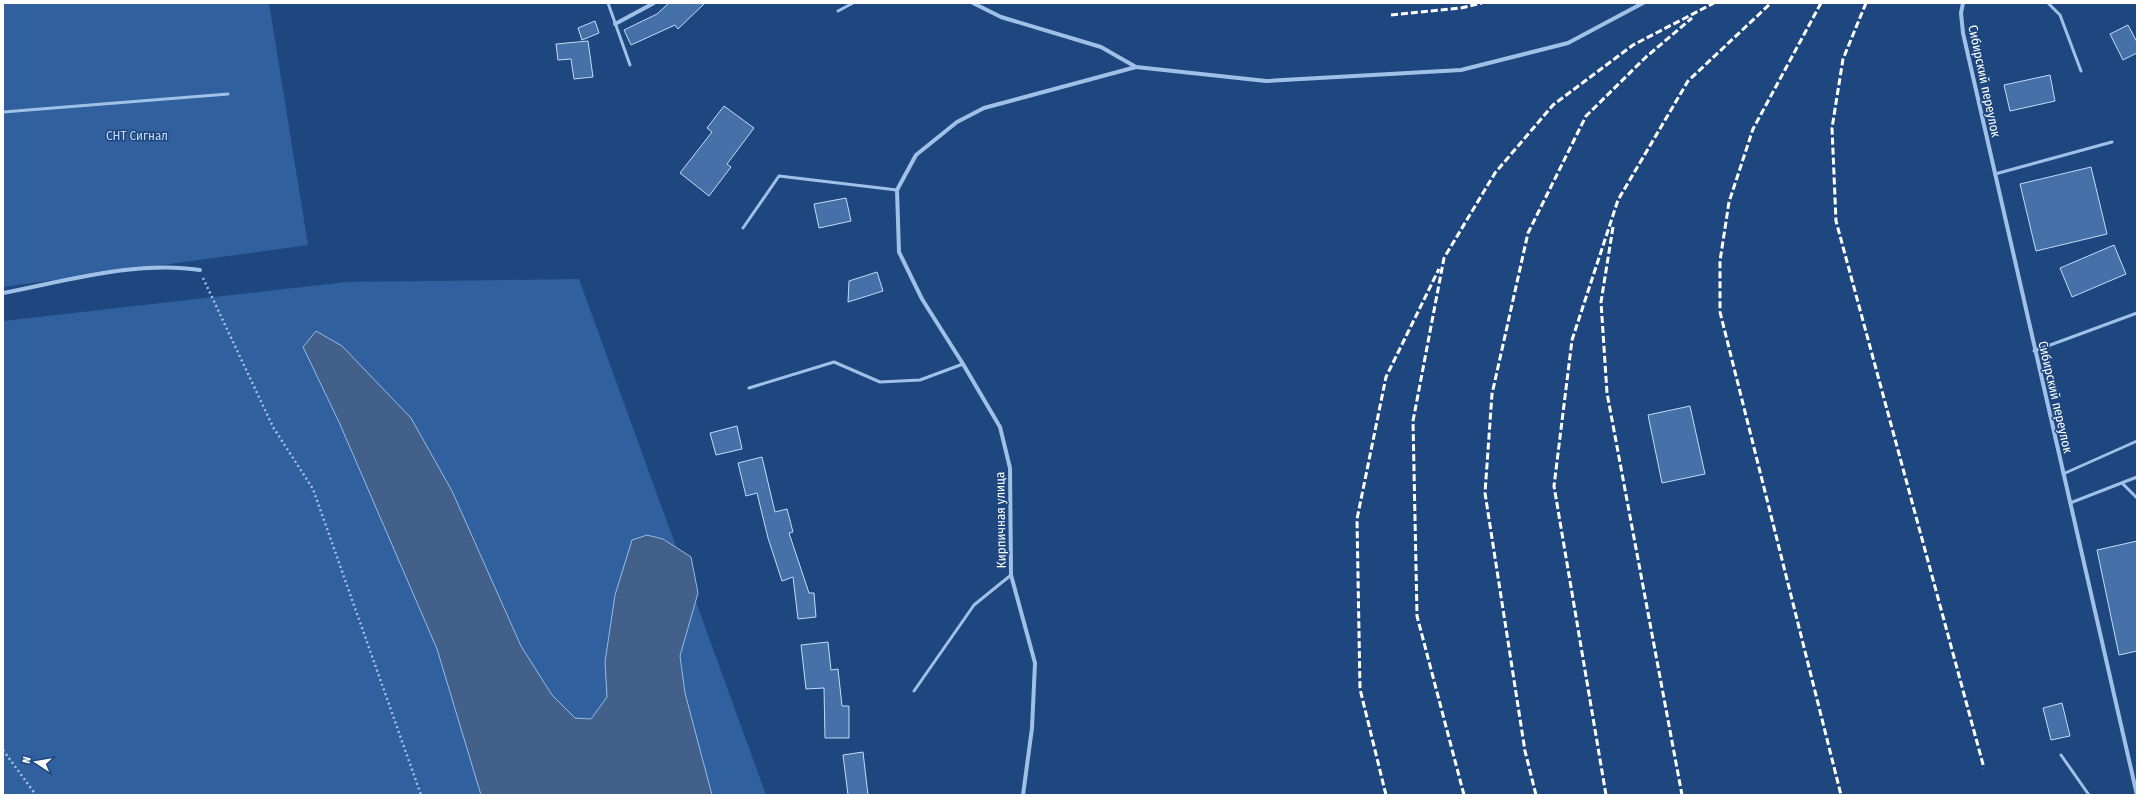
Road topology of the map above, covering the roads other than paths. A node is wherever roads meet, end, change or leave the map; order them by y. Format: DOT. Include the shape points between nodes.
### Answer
graph roads {
  1 [pos="608,3"];
  2 [pos="654,3"];
  3 [pos="853,3"];
  4 [pos="973,3"];
  5 [pos="1642,3"];
  6 [pos="1963,3"];
  7 [pos="2048,3"];
  8 [pos="838,11"];
  9 [pos="614,24"];
  10 [pos="630,65"];
  11 [pos="1136,67"];
  12 [pos="2081,71"];
  13 [pos="228,94"];
  14 [pos="3,112"];
  15 [pos="2112,142"];
  16 [pos="1995,174"];
  17 [pos="897,190"];
  18 [pos="743,228"];
  19 [pos="200,270"];
  20 [pos="3,293"];
  21 [pos="2137,313"];
  22 [pos="2034,351"];
  23 [pos="963,364"];
  24 [pos="749,388"];
  25 [pos="2137,441"];
  26 [pos="2064,474"];
  27 [pos="2137,477"];
  28 [pos="2122,483"];
  29 [pos="2137,498"];
  30 [pos="2070,503"];
  31 [pos="1011,575"];
  32 [pos="914,691"];
  33 [pos="2061,755"];
  34 [pos="1023,795"];
  35 [pos="2089,795"];
  36 [pos="2137,795"];
  1 -- 9 [label="lane"];
  2 -- 9 [label="street"];
  3 -- 8 [label="lane"];
  4 -- 11 [label="street" via="1001,17 1101,47"];
  5 -- 11 [label="street" via="1568,43 1461,70 1266,81"];
  6 -- 16 [label="street, Сибирский переулок" via="1963,33"];
  7 -- 12 [label="lane" via="2060,15"];
  9 -- 10 [label="lane"];
  11 -- 17 [label="street" via="984,108 957,122 916,155"];
  13 -- 14 [label="lane"];
  15 -- 16 [label="lane"];
  16 -- 22 [label="street, Сибирский переулок"];
  17 -- 18 [label="lane" via="779,176"];
  17 -- 23 [label="street, Кирпичная улица" via="899,252 922,299"];
  19 -- 20 [label="street" via="176,266 104,273"];
  21 -- 22 [label="lane"];
  22 -- 26 [label="street, Сибирский переулок"];
  23 -- 24 [label="lane" via="920,380 880,382 834,362"];
  23 -- 31 [label="street, Кирпичная улица" via="1000,427 1010,468"];
  25 -- 26 [label="lane"];
  26 -- 30 [label="street, Сибирский переулок"];
  27 -- 28 [label="lane"];
  28 -- 29 [label="lane"];
  28 -- 30 [label="lane"];
  30 -- 36 [label="street, Сибирский переулок"];
  31 -- 32 [label="lane" via="974,606"];
  31 -- 34 [label="street, Кирпичная улица" via="1035,664 1032,728"];
  33 -- 35 [label="lane"];
}
